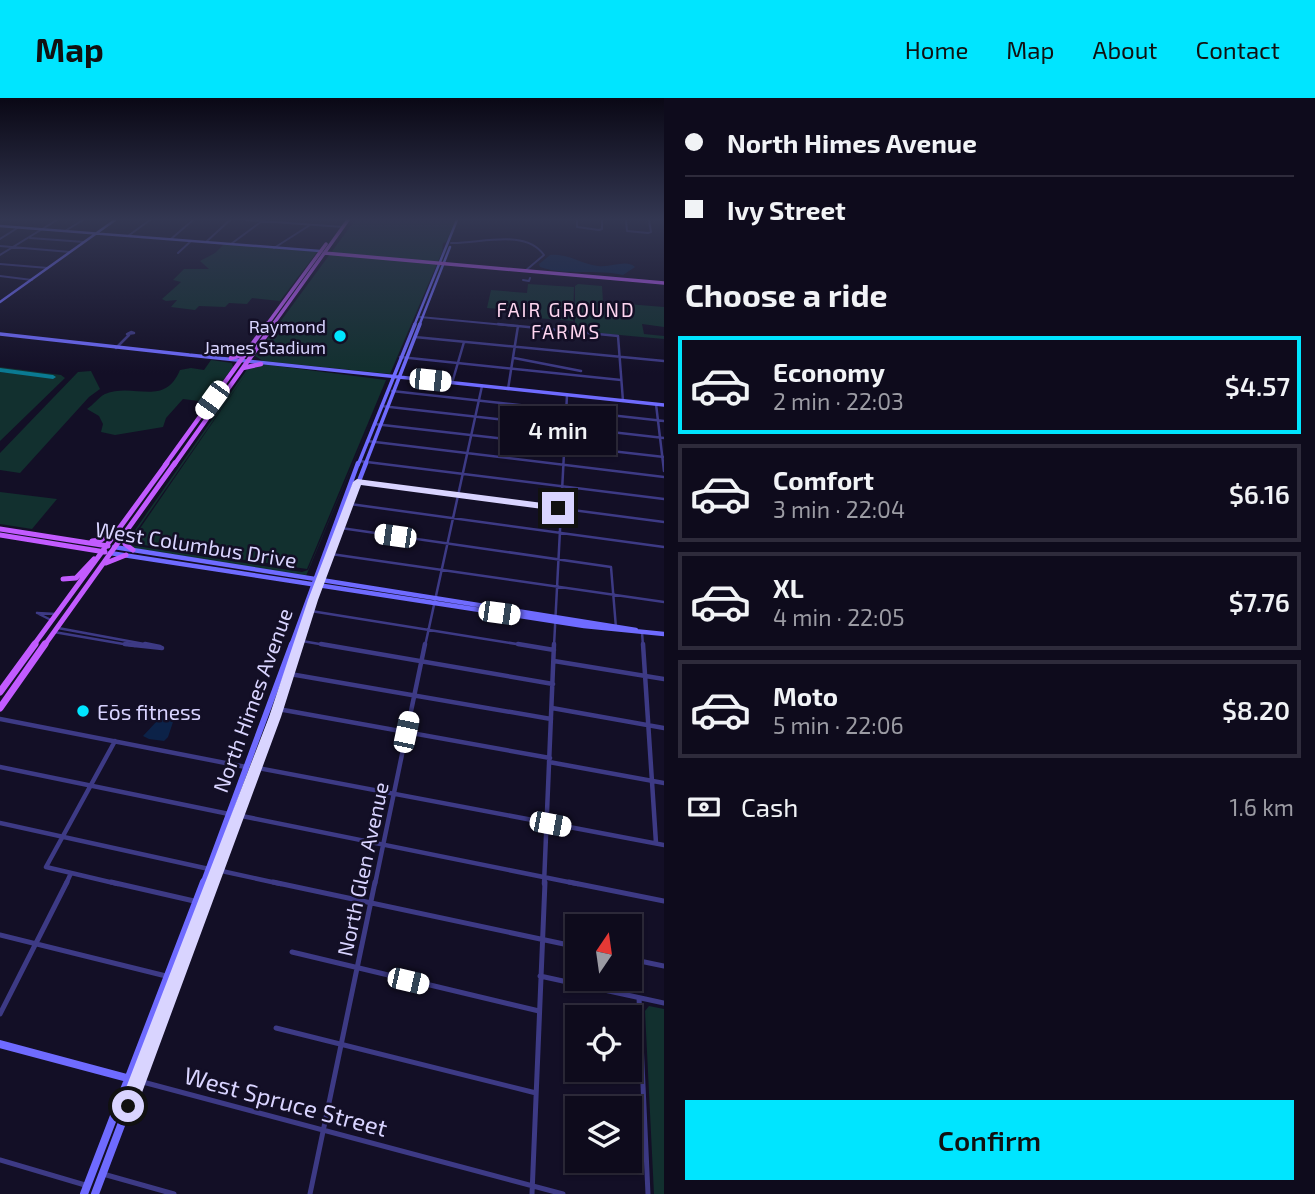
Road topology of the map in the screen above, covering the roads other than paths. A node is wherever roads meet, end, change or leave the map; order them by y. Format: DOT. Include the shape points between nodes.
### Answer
graph roads {
  1 [pos="43,271"];
  2 [pos="309,271"];
  3 [pos="437,271"];
  4 [pos="540,271"];
  5 [pos="550,271"];
  6 [pos="0,276"];
  7 [pos="524,277"];
  8 [pos="530,278"];
  9 [pos="32,279"];
  10 [pos="664,282"];
  11 [pos="288,300"];
  12 [pos="0,302"];
  13 [pos="419,317"];
  14 [pos="518,326"];
  15 [pos="0,334"];
  16 [pos="130,335"];
  17 [pos="411,337"];
  18 [pos="464,342"];
  19 [pos="515,346"];
  20 [pos="117,347"];
  21 [pos="246,353"];
  22 [pos="252,354"];
  23 [pos="403,357"];
  24 [pos="620,357"];
  25 [pos="514,358"];
  26 [pos="230,359"];
  27 [pos="244,361"];
  28 [pos="664,361"];
  29 [pos="261,363"];
  30 [pos="458,363"];
  31 [pos="512,368"];
  32 [pos="234,369"];
  33 [pos="242,369"];
  34 [pos="581,370"];
  35 [pos="360,373"];
  36 [pos="393,378"];
  37 [pos="622,380"];
  38 [pos="453,383"];
  39 [pos="482,386"];
  40 [pos="508,388"];
  41 [pos="392,391"];
  42 [pos="567,395"];
  43 [pos="479,400"];
  44 [pos="623,401"];
  45 [pos="656,404"];
  46 [pos="664,405"];
  47 [pos="383,406"];
  48 [pos="566,410"];
  49 [pos="475,417"];
  50 [pos="658,420"];
  51 [pos="664,421"];
  52 [pos="376,424"];
  53 [pos="565,427"];
  54 [pos="196,428"];
  55 [pos="471,435"];
  56 [pos="662,438"];
  57 [pos="369,442"];
  58 [pos="565,446"];
  59 [pos="467,453"];
  60 [pos="663,457"];
  61 [pos="362,461"];
  62 [pos="564,465"];
  63 [pos="664,471"];
  64 [pos="462,474"];
  65 [pos="664,477"];
  66 [pos="351,481"];
  67 [pos="357,482"];
  68 [pos="562,486"];
  69 [pos="457,495"];
  70 [pos="664,499"];
  71 [pos="343,503"];
  72 [pos="350,504"];
  73 [pos="561,509"];
  74 [pos="452,518"];
  75 [pos="125,520"];
  76 [pos="664,522"];
  77 [pos="337,528"];
  78 [pos="0,529"];
  79 [pos="560,533"];
  80 [pos="123,534"];
  81 [pos="0,535"];
  82 [pos="80,541"];
  83 [pos="447,543"];
  84 [pos="664,547"];
  85 [pos="132,550"];
  86 [pos="106,551"];
  87 [pos="327,554"];
  88 [pos="126,555"];
  89 [pos="558,559"];
  90 [pos="211,561"];
  91 [pos="207,568"];
  92 [pos="441,570"];
  93 [pos="95,574"];
  94 [pos="317,581"];
  95 [pos="557,587"];
  96 [pos="73,592"];
  97 [pos="615,595"];
  98 [pos="434,601"];
  99 [pos="664,602"];
  100 [pos="309,611"];
  101 [pos="555,619"];
  102 [pos="54,626"];
  103 [pos="616,628"];
  104 [pos="428,630"];
  105 [pos="639,631"];
  106 [pos="664,634"];
  107 [pos="302,641"];
  108 [pos="554,650"];
  109 [pos="554,661"];
  110 [pos="421,662"];
  111 [pos="20,665"];
  112 [pos="29,667"];
  113 [pos="287,674"];
  114 [pos="645,676"];
  115 [pos="664,679"];
  116 [pos="553,684"];
  117 [pos="0,692"];
  118 [pos="414,695"];
  119 [pos="0,708"];
  120 [pos="552,708"];
  121 [pos="278,709"];
  122 [pos="0,719"];
  123 [pos="551,719"];
  124 [pos="648,725"];
  125 [pos="664,727"];
  126 [pos="406,732"];
  127 [pos="115,741"];
  128 [pos="550,760"];
  129 [pos="0,767"];
  130 [pos="253,767"];
  131 [pos="652,780"];
  132 [pos="664,783"];
  133 [pos="90,785"];
  134 [pos="394,794"];
  135 [pos="231,816"];
  136 [pos="0,823"];
  137 [pos="547,823"];
  138 [pos="62,837"];
  139 [pos="656,843"];
  140 [pos="384,845"];
  141 [pos="664,845"];
  142 [pos="213,870"];
  143 [pos="71,873"];
  144 [pos="544,877"];
  145 [pos="664,901"];
  146 [pos="196,902"];
  147 [pos="372,905"];
  148 [pos="0,935"];
  149 [pos="542,940"];
  150 [pos="35,944"];
  151 [pos="565,944"];
  152 [pos="292,952"];
  153 [pos="642,961"];
  154 [pos="664,966"];
  155 [pos="358,969"];
  156 [pos="540,976"];
  157 [pos="168,977"];
  158 [pos="639,998"];
  159 [pos="664,1003"];
  160 [pos="539,1011"];
  161 [pos="0,1013"];
  162 [pos="276,1028"];
  163 [pos="0,1044"];
  164 [pos="342,1045"];
  165 [pos="132,1079"];
  166 [pos="536,1093"];
  167 [pos="324,1131"];
  168 [pos="0,1160"];
  169 [pos="103,1174"];
  170 [pos="532,1186"];
  171 [pos="85,1190"];
  172 [pos="95,1194"];
  173 [pos="174,1194"];
  174 [pos="310,1194"];
  175 [pos="532,1194"];
  176 [pos="563,1194"];
  177 [pos="648,1194"];
  1 -- 9 [label="street"];
  2 -- 11 [label="main road"];
  3 -- 13 [label="street, North Himes Avenue"];
  4 -- 10 [label="main road"];
  5 -- 10 [label="main road"];
  6 -- 9 [label="street"];
  7 -- 8 [label="street"];
  9 -- 12 [label="street"];
  11 -- 21 [label="main road"];
  11 -- 22 [label="main road"];
  13 -- 14 [label="street"];
  13 -- 17 [label="street, North Himes Avenue"];
  14 -- 19 [label="street"];
  14 -- 24 [label="street" via="618,336"];
  15 -- 20 [label="street"];
  16 -- 20 [label="street"];
  17 -- 18 [label="street"];
  17 -- 23 [label="street, North Himes Avenue"];
  18 -- 19 [label="street"];
  18 -- 30 [label="street"];
  19 -- 24 [label="street"];
  19 -- 25 [label="street"];
  20 -- 26 [label="street"];
  21 -- 26 [label="main road"];
  21 -- 27 [label="main road"];
  22 -- 27 [label="main road"];
  22 -- 29 [label="main road"];
  23 -- 30 [label="street"];
  23 -- 36 [label="street, North Himes Avenue"];
  24 -- 28 [label="street"];
  24 -- 37 [label="street"];
  25 -- 31 [label="street"];
  25 -- 34 [label="street"];
  26 -- 27 [label="street"];
  26 -- 32 [label="main road"];
  27 -- 29 [label="street"];
  27 -- 32 [label="main road"];
  27 -- 33 [label="main road"];
  29 -- 33 [label="main road"];
  29 -- 35 [label="street"];
  30 -- 31 [label="street"];
  30 -- 38 [label="street"];
  31 -- 37 [label="street"];
  31 -- 40 [label="street"];
  32 -- 54 [label="main road"];
  33 -- 54 [label="main road"];
  35 -- 36 [label="street"];
  35 -- 36 [label="street"];
  36 -- 38 [label="street"];
  36 -- 41 [label="street, North Himes Avenue"];
  36 -- 47 [label="street, North Himes Avenue"];
  37 -- 44 [label="street"];
  38 -- 39 [label="street"];
  39 -- 40 [label="street"];
  39 -- 43 [label="street, North Glen Avenue"];
  40 -- 42 [label="street"];
  41 -- 43 [label="street"];
  41 -- 47 [label="street, North Himes Avenue"];
  42 -- 44 [label="street"];
  42 -- 48 [label="street"];
  43 -- 48 [label="street"];
  43 -- 49 [label="street, North Glen Avenue"];
  44 -- 45 [label="street"];
  45 -- 46 [label="street"];
  45 -- 50 [label="street"];
  47 -- 49 [label="street"];
  47 -- 52 [label="street, North Himes Avenue"];
  48 -- 50 [label="street"];
  48 -- 53 [label="street"];
  49 -- 53 [label="street"];
  49 -- 55 [label="street, North Glen Avenue"];
  50 -- 51 [label="street"];
  50 -- 56 [label="street"];
  52 -- 55 [label="street"];
  52 -- 57 [label="street, North Himes Avenue"];
  53 -- 56 [label="street"];
  53 -- 58 [label="street"];
  54 -- 75 [label="main road"];
  54 -- 80 [label="main road"];
  55 -- 58 [label="street"];
  55 -- 59 [label="street, North Glen Avenue"];
  56 -- 60 [label="street"];
  57 -- 59 [label="street"];
  57 -- 61 [label="street, North Himes Avenue"];
  58 -- 60 [label="street"];
  58 -- 62 [label="street"];
  59 -- 62 [label="street"];
  59 -- 64 [label="street, North Glen Avenue"];
  60 -- 63 [label="street"];
  61 -- 64 [label="street"];
  61 -- 66 [label="street, North Himes Avenue"];
  61 -- 67 [label="street, North Himes Avenue"];
  62 -- 65 [label="street"];
  62 -- 68 [label="street"];
  64 -- 68 [label="street"];
  64 -- 69 [label="street, North Glen Avenue"];
  66 -- 67 [label="street"];
  66 -- 71 [label="street, North Himes Avenue"];
  67 -- 69 [label="street"];
  67 -- 72 [label="street, North Himes Avenue"];
  68 -- 70 [label="street"];
  68 -- 73 [label="street"];
  69 -- 73 [label="street"];
  69 -- 74 [label="street, North Glen Avenue"];
  71 -- 72 [label="street"];
  71 -- 77 [label="street, North Himes Avenue"];
  72 -- 74 [label="street"];
  72 -- 77 [label="street, North Himes Avenue"];
  73 -- 76 [label="street"];
  73 -- 79 [label="street"];
  74 -- 79 [label="street"];
  74 -- 83 [label="street, North Glen Avenue"];
  75 -- 82 [label="main road" via="101,540"];
  75 -- 86 [label="main road"];
  77 -- 83 [label="street"];
  77 -- 87 [label="street, North Himes Avenue"];
  78 -- 82 [label="main road, West Columbus Drive"];
  79 -- 84 [label="street"];
  79 -- 89 [label="street"];
  80 -- 85 [label="main road"];
  80 -- 86 [label="main road"];
  81 -- 86 [label="main road, West Columbus Drive"];
  82 -- 86 [label="main road, West Columbus Drive"];
  83 -- 89 [label="street"];
  83 -- 92 [label="street, North Glen Avenue"];
  85 -- 86 [label="street, West Columbus Drive"];
  85 -- 90 [label="street, West Columbus Drive"];
  86 -- 88 [label="street, West Columbus Drive"];
  86 -- 93 [label="main road"];
  86 -- 96 [label="main road"];
  86 -- 96 [label="main road" via="76,578 63,579 72,583"];
  87 -- 92 [label="street"];
  87 -- 94 [label="street, North Himes Avenue"];
  88 -- 91 [label="street, West Columbus Drive"];
  88 -- 93 [label="main road" via="109,560"];
  89 -- 95 [label="street"];
  89 -- 97 [label="street" via="613,569"];
  90 -- 91 [label="street"];
  90 -- 94 [label="street, West Columbus Drive"];
  91 -- 94 [label="street, West Columbus Drive"];
  92 -- 95 [label="street"];
  92 -- 98 [label="street, North Glen Avenue"];
  93 -- 102 [label="main road"];
  94 -- 98 [label="street, West Columbus Drive"];
  94 -- 100 [label="street, North Himes Avenue"];
  94 -- 113 [label="street, North Himes Avenue"];
  95 -- 97 [label="street"];
  95 -- 101 [label="street"];
  96 -- 102 [label="main road"];
  97 -- 99 [label="street"];
  97 -- 103 [label="street"];
  98 -- 101 [label="street, West Columbus Drive"];
  98 -- 104 [label="street, North Glen Avenue"];
  100 -- 104 [label="street"];
  100 -- 107 [label="street, North Himes Avenue"];
  101 -- 103 [label="street, West Columbus Drive"];
  101 -- 108 [label="street"];
  102 -- 102 [label="street" via="152,649 162,648"];
  102 -- 111 [label="main road"];
  102 -- 112 [label="main road"];
  103 -- 105 [label="street, West Columbus Drive"];
  104 -- 108 [label="street"];
  104 -- 110 [label="street, North Glen Avenue"];
  105 -- 106 [label="street, West Columbus Drive"];
  105 -- 114 [label="street"];
  107 -- 110 [label="street"];
  107 -- 113 [label="street, North Himes Avenue"];
  108 -- 109 [label="street"];
  109 -- 114 [label="street"];
  109 -- 116 [label="street"];
  110 -- 116 [label="street"];
  110 -- 118 [label="street, North Glen Avenue"];
  111 -- 112 [label="main road"];
  111 -- 117 [label="main road"];
  112 -- 119 [label="main road"];
  113 -- 118 [label="street"];
  113 -- 121 [label="street, North Himes Avenue"];
  113 -- 130 [label="street, North Himes Avenue"];
  114 -- 115 [label="street"];
  114 -- 124 [label="street"];
  116 -- 120 [label="street"];
  118 -- 123 [label="street"];
  118 -- 126 [label="street, North Glen Avenue"];
  120 -- 123 [label="street"];
  120 -- 124 [label="street"];
  121 -- 126 [label="street"];
  121 -- 130 [label="street, North Himes Avenue"];
  122 -- 127 [label="street"];
  123 -- 128 [label="street"];
  124 -- 125 [label="street"];
  124 -- 131 [label="street"];
  126 -- 128 [label="street"];
  126 -- 134 [label="street, North Glen Avenue"];
  127 -- 130 [label="street"];
  127 -- 133 [label="street"];
  128 -- 131 [label="street"];
  128 -- 137 [label="street"];
  129 -- 133 [label="street"];
  130 -- 134 [label="street"];
  130 -- 135 [label="street, North Himes Avenue"];
  131 -- 132 [label="street"];
  131 -- 139 [label="street"];
  133 -- 135 [label="street"];
  133 -- 138 [label="street"];
  134 -- 137 [label="street"];
  134 -- 140 [label="street, North Glen Avenue"];
  135 -- 140 [label="street"];
  135 -- 142 [label="street, North Himes Avenue"];
  136 -- 138 [label="street"];
  137 -- 139 [label="street"];
  137 -- 144 [label="street"];
  138 -- 142 [label="street"];
  138 -- 143 [label="street" via="46,867"];
  139 -- 141 [label="street"];
  140 -- 144 [label="street"];
  140 -- 147 [label="street, North Glen Avenue"];
  142 -- 146 [label="street, North Himes Avenue"];
  142 -- 147 [label="street"];
  142 -- 165 [label="street, North Himes Avenue" via="206,898"];
  143 -- 146 [label="street"];
  143 -- 150 [label="street"];
  144 -- 145 [label="street"];
  144 -- 149 [label="street"];
  146 -- 157 [label="street, North Himes Avenue"];
  147 -- 149 [label="street"];
  147 -- 155 [label="street, North Glen Avenue"];
  148 -- 150 [label="street"];
  149 -- 151 [label="street"];
  149 -- 156 [label="street"];
  150 -- 157 [label="street"];
  150 -- 161 [label="street"];
  152 -- 155 [label="street"];
  153 -- 154 [label="street"];
  155 -- 160 [label="street"];
  155 -- 164 [label="street, North Glen Avenue"];
  156 -- 158 [label="street"];
  156 -- 160 [label="street"];
  157 -- 165 [label="street, North Himes Avenue"];
  158 -- 159 [label="street"];
  158 -- 177 [label="street"];
  160 -- 166 [label="street"];
  162 -- 164 [label="street"];
  163 -- 165 [label="street, West Spruce Street"];
  164 -- 166 [label="street"];
  164 -- 167 [label="street, North Glen Avenue"];
  165 -- 167 [label="street, West Spruce Street"];
  165 -- 169 [label="street, North Himes Avenue"];
  165 -- 171 [label="street, North Himes Avenue"];
  166 -- 170 [label="street"];
  167 -- 170 [label="street, West Spruce Street"];
  167 -- 174 [label="street, North Glen Avenue"];
  168 -- 171 [label="street"];
  169 -- 172 [label="street, North Himes Avenue"];
  169 -- 173 [label="street"];
  170 -- 175 [label="street"];
  170 -- 176 [label="street, West Spruce Street"];
}
